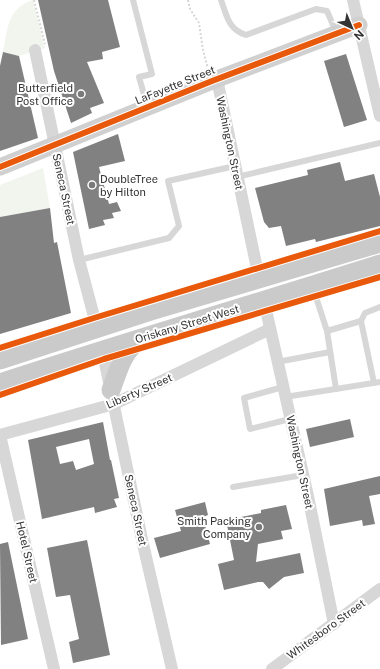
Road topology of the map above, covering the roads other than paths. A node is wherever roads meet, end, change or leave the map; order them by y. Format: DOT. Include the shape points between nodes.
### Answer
graph roads {
  1 [pos="134,0"];
  2 [pos="221,0"];
  3 [pos="353,0"];
  4 [pos="359,25"];
  5 [pos="336,34"];
  6 [pos="35,50"];
  7 [pos="213,76"];
  8 [pos="378,102"];
  9 [pos="148,107"];
  10 [pos="380,116"];
  11 [pos="380,143"];
  12 [pos="55,144"];
  13 [pos="0,167"];
  14 [pos="236,172"];
  15 [pos="380,243"];
  16 [pos="79,260"];
  17 [pos="380,264"];
  18 [pos="259,278"];
  19 [pos="312,285"];
  20 [pos="264,301"];
  21 [pos="380,307"];
  22 [pos="151,311"];
  23 [pos="361,321"];
  24 [pos="97,328"];
  25 [pos="270,330"];
  26 [pos="327,331"];
  27 [pos="146,336"];
  28 [pos="102,349"];
  29 [pos="330,352"];
  30 [pos="0,360"];
  31 [pos="277,362"];
  32 [pos="0,383"];
  33 [pos="377,383"];
  34 [pos="336,389"];
  35 [pos="284,392"];
  36 [pos="112,397"];
  37 [pos="290,419"];
  38 [pos="0,435"];
  39 [pos="303,475"];
  40 [pos="233,487"];
  41 [pos="380,589"];
  42 [pos="334,624"];
  43 [pos="54,669"];
  44 [pos="172,669"];
  45 [pos="272,669"];
  1 -- 9 [label="lane" via="152,74 139,77"];
  2 -- 5 [label="lane" via="230,24 237,32 246,35 316,9 327,11"];
  3 -- 4 [label="street"];
  4 -- 5 [label="street, LaFayette Street"];
  4 -- 8 [label="street"];
  5 -- 7 [label="street, LaFayette Street"];
  6 -- 12 [label="street, Seneca Street"];
  7 -- 9 [label="street, LaFayette Street"];
  7 -- 14 [label="street, Washington Street"];
  8 -- 10 [label="street"];
  9 -- 12 [label="street, LaFayette Street"];
  11 -- 14 [label="lane"];
  12 -- 13 [label="street, LaFayette Street"];
  12 -- 16 [label="street, Seneca Street"];
  14 -- 16 [label="lane" via="168,181 179,226 170,238"];
  14 -- 18 [label="street, Washington Street"];
  15 -- 18 [label="main road, Oriskany Street West"];
  16 -- 24 [label="street, Seneca Street"];
  17 -- 19 [label="main road, Oriskany Street West"];
  18 -- 22 [label="main road, Oriskany Street West"];
  19 -- 20 [label="main road, Oriskany Street West"];
  19 -- 26 [label="lane"];
  20 -- 25 [label="street, Washington Street"];
  20 -- 27 [label="main road, Oriskany Street West"];
  21 -- 23 [label="lane" via="365,314"];
  22 -- 24 [label="main road, Oriskany Street West"];
  22 -- 28 [label="main road" via="124,328"];
  23 -- 26 [label="lane"];
  23 -- 33 [label="lane"];
  24 -- 30 [label="main road, Oriskany Street West"];
  25 -- 31 [label="street, Washington Street"];
  25 -- 36 [label="street, Liberty Street"];
  26 -- 29 [label="lane"];
  27 -- 28 [label="main road, Oriskany Street West"];
  27 -- 36 [label="main road" via="132,345 124,357"];
  28 -- 32 [label="main road, Oriskany Street West"];
  28 -- 36 [label="street, Seneca Street"];
  29 -- 31 [label="lane"];
  29 -- 34 [label="lane"];
  31 -- 35 [label="street, Washington Street"];
  33 -- 34 [label="lane"];
  34 -- 35 [label="lane"];
  35 -- 37 [label="street, Washington Street"];
  35 -- 37 [label="lane" via="244,398 250,429"];
  36 -- 38 [label="street, Liberty Street"];
  36 -- 44 [label="street, Seneca Street"];
  37 -- 39 [label="street, Washington Street"];
  38 -- 43 [label="street, Hotel Street"];
  39 -- 40 [label="lane"];
  39 -- 42 [label="street, Washington Street"];
  41 -- 42 [label="street, Whitesboro Street"];
  42 -- 45 [label="street, Whitesboro Street"];
}
